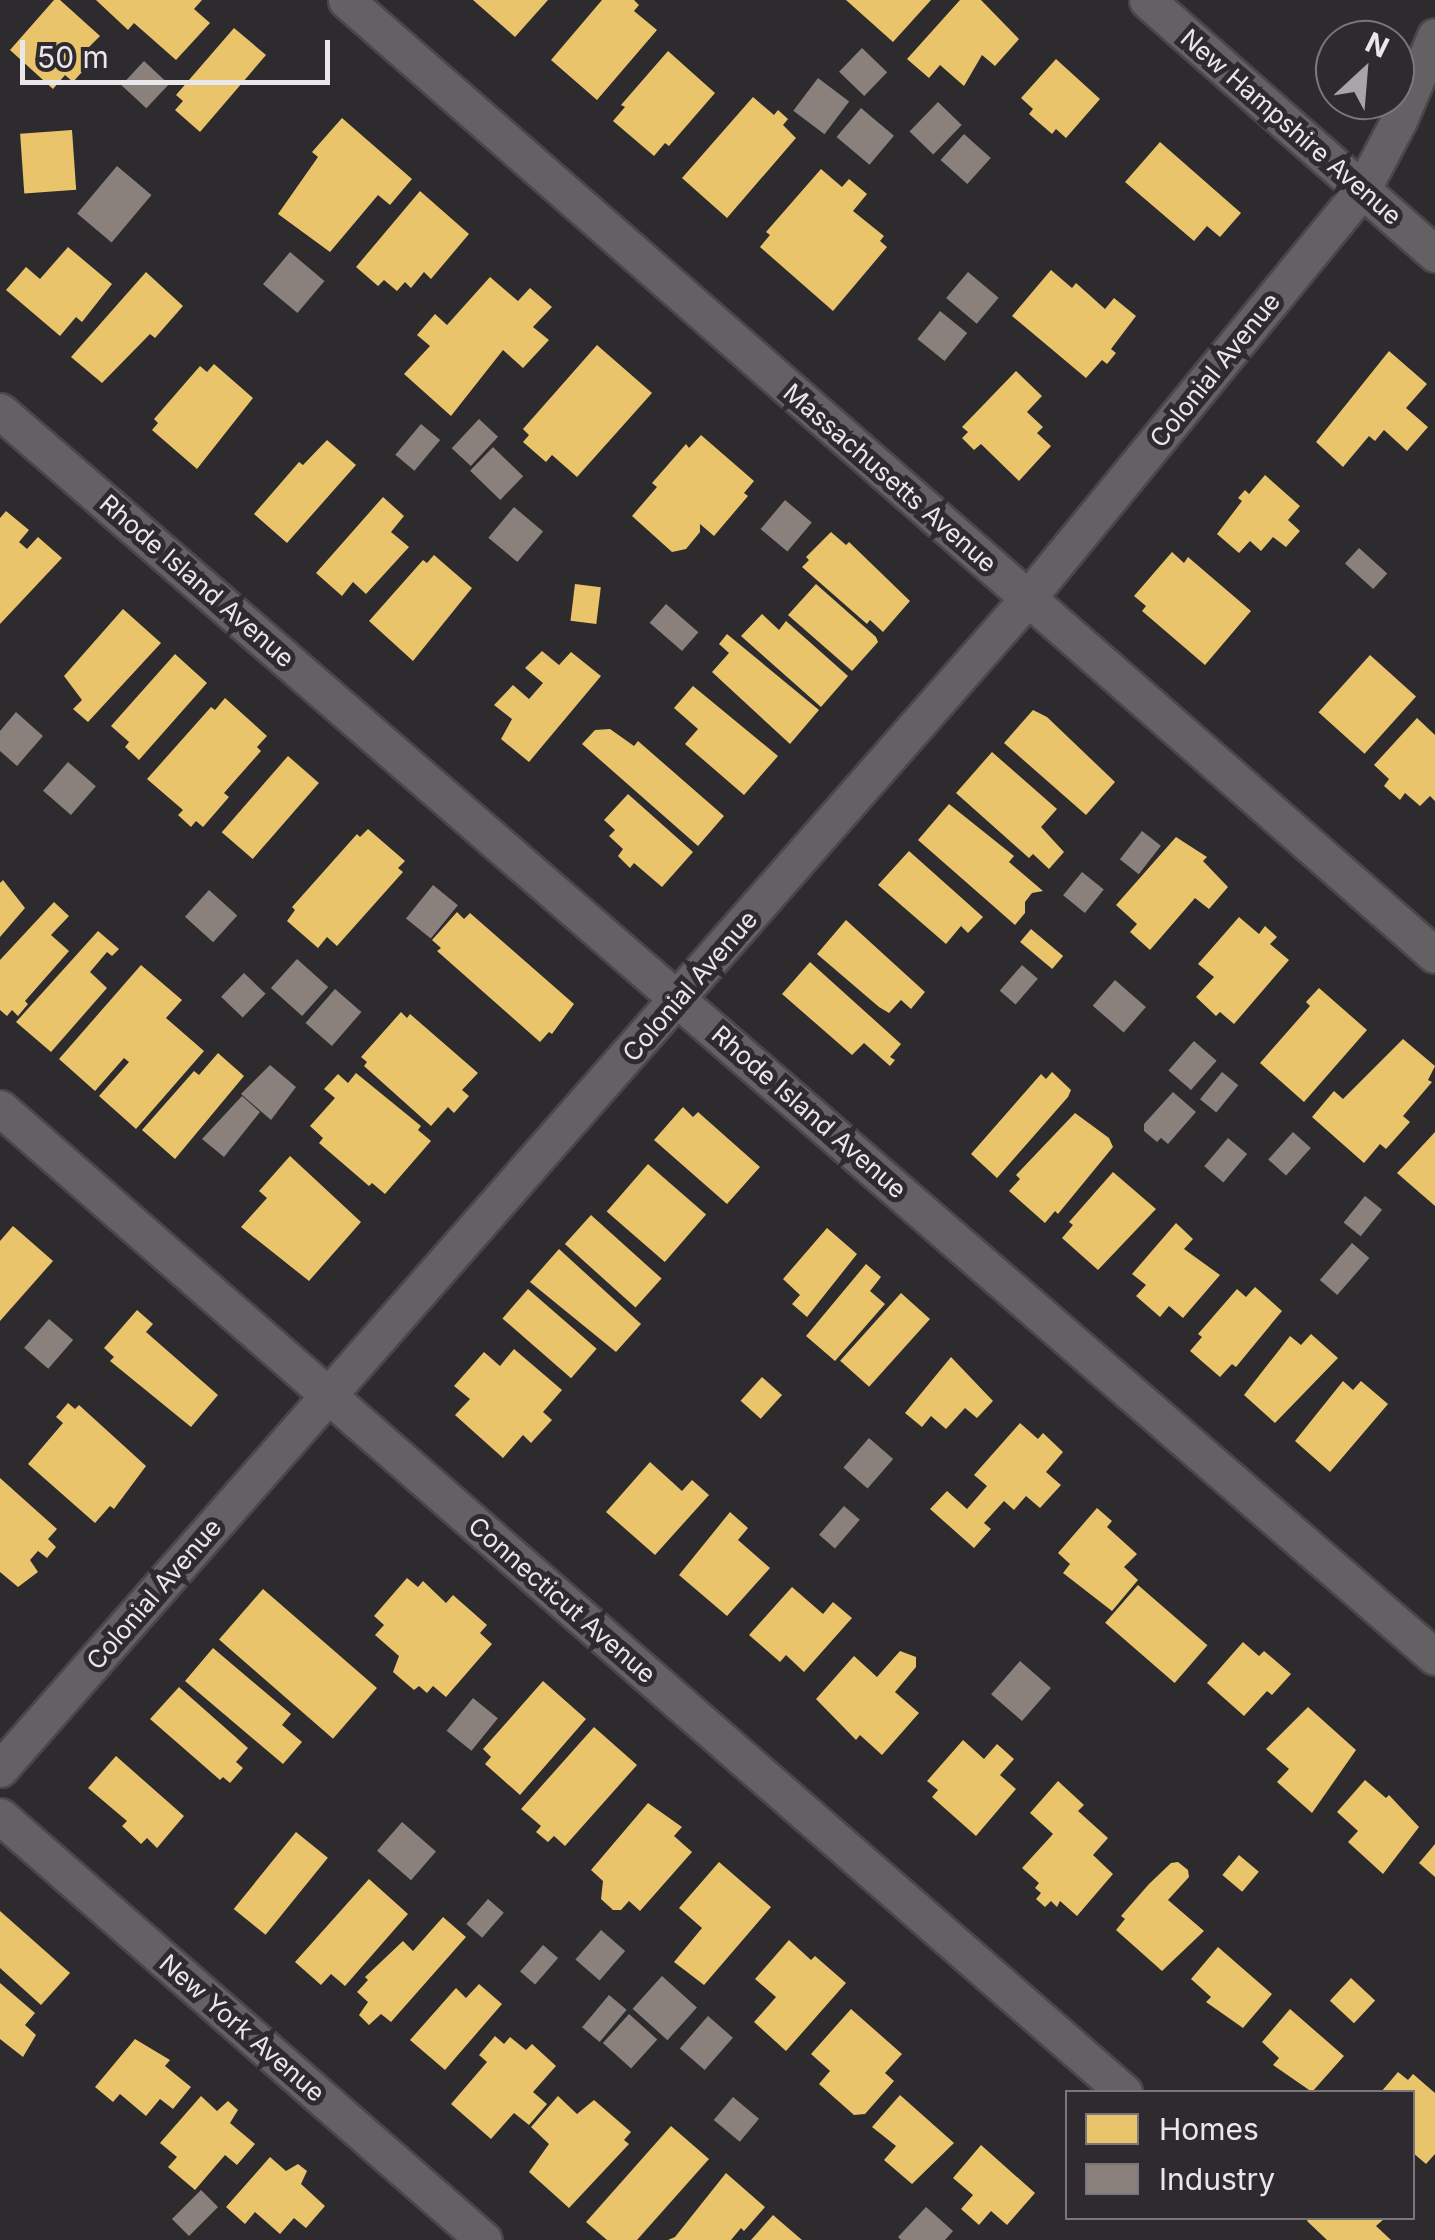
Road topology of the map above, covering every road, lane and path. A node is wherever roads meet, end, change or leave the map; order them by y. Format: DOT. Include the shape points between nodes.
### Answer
graph roads {
  1 [pos="346,0"];
  2 [pos="1147,0"];
  3 [pos="1435,36"];
  4 [pos="1362,190"];
  5 [pos="1435,254"];
  6 [pos="0,411"];
  7 [pos="1027,599"];
  8 [pos="1435,955"];
  9 [pos="680,999"];
  10 [pos="0,1108"];
  11 [pos="328,1395"];
  12 [pos="1435,1657"];
  13 [pos="0,1769"];
  14 [pos="0,1816"];
  15 [pos="1122,2090"];
  16 [pos="484,2240"];
  1 -- 7 [label="street, Massachusetts Avenue"];
  2 -- 4 [label="street, New Hampshire Avenue"];
  3 -- 4 [label="street, Colonial Avenue"];
  4 -- 5 [label="street, New Hampshire Avenue"];
  4 -- 7 [label="street, Colonial Avenue"];
  6 -- 9 [label="street, Rhode Island Avenue"];
  7 -- 8 [label="street, Massachusetts Avenue"];
  7 -- 9 [label="street, Colonial Avenue"];
  9 -- 11 [label="street, Colonial Avenue"];
  9 -- 12 [label="street, Rhode Island Avenue"];
  10 -- 11 [label="street, Connecticut Avenue"];
  11 -- 13 [label="street, Colonial Avenue"];
  11 -- 15 [label="street, Connecticut Avenue"];
  14 -- 16 [label="street, New York Avenue"];
}
